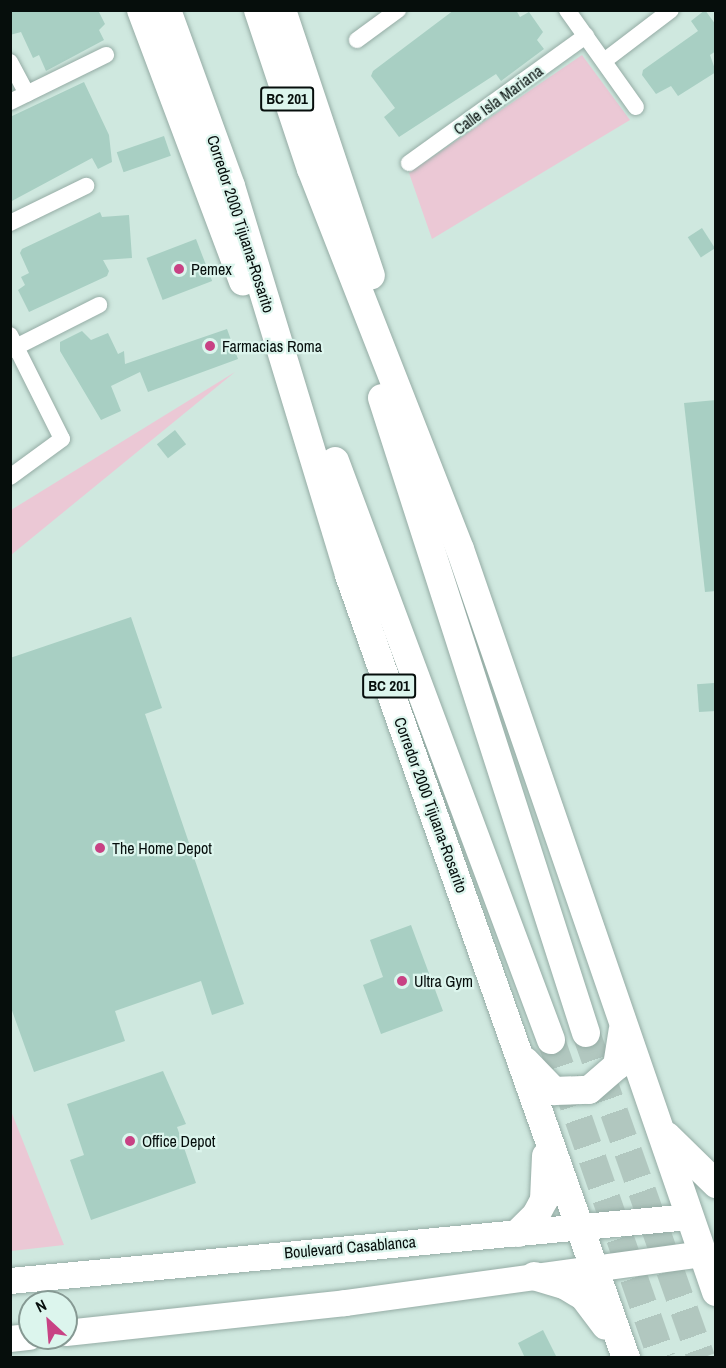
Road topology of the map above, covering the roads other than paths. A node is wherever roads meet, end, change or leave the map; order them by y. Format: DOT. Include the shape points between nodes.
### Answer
graph roads {
  1 [pos="141,10"];
  2 [pos="167,10"];
  3 [pos="258,10"];
  4 [pos="282,10"];
  5 [pos="398,10"];
  6 [pos="567,10"];
  7 [pos="671,10"];
  8 [pos="586,36"];
  9 [pos="357,40"];
  10 [pos="106,55"];
  11 [pos="604,61"];
  12 [pos="10,62"];
  13 [pos="27,94"];
  14 [pos="10,102"];
  15 [pos="636,106"];
  16 [pos="410,163"];
  17 [pos="311,169"];
  18 [pos="86,186"];
  19 [pos="231,186"];
  20 [pos="10,223"];
  21 [pos="99,305"];
  22 [pos="12,344"];
  23 [pos="10,477"];
  24 [pos="460,549"];
  25 [pos="349,575"];
  26 [pos="623,1027"];
  27 [pos="586,1033"];
  28 [pos="551,1040"];
  29 [pos="519,1055"];
  30 [pos="544,1126"];
  31 [pos="662,1130"];
  32 [pos="716,1184"];
  33 [pos="689,1217"];
  34 [pos="577,1228"];
  35 [pos="518,1233"];
  36 [pos="702,1254"];
  37 [pos="593,1269"];
  38 [pos="534,1276"];
  39 [pos="10,1281"];
  40 [pos="716,1292"];
  41 [pos="78,1332"];
  42 [pos="625,1356"];
  1 -- 25 [label="highway"];
  2 -- 19 [label="highway, Corredor 2000 Tijuana-Rosarito / BC 201"];
  3 -- 17 [label="highway, BC 201"];
  4 -- 24 [label="highway"];
  5 -- 9 [label="street"];
  6 -- 8 [label="street"];
  7 -- 11 [label="street"];
  8 -- 11 [label="street"];
  8 -- 16 [label="street, Calle Isla Mariana"];
  10 -- 13 [label="street"];
  11 -- 15 [label="street"];
  12 -- 13 [label="street"];
  13 -- 14 [label="street"];
  17 -- 24 [label="highway, BC 201"];
  17 -- 27 [label="highway" via="484,723"];
  18 -- 20 [label="street"];
  19 -- 25 [label="highway, Corredor 2000 Tijuana-Rosarito / BC 201"];
  19 -- 28 [label="highway"];
  21 -- 22 [label="street"];
  22 -- 23 [label="street" via="62,439"];
  24 -- 26 [label="highway, BC 201"];
  25 -- 29 [label="highway, Corredor 2000 Tijuana-Rosarito / BC 201"];
  26 -- 29 [label="highway" via="617,1066 590,1090 554,1090"];
  26 -- 31 [label="highway, BC 201"];
  29 -- 30 [label="highway, Corredor 2000 Tijuana-Rosarito / BC 201"];
  30 -- 34 [label="highway, Corredor 2000 Tijuana-Rosarito / BC 201"];
  30 -- 35 [label="highway" via="548,1179 544,1200"];
  31 -- 32 [label="highway"];
  31 -- 33 [label="highway, BC 201"];
  33 -- 34 [label="main road, Boulevard Casablanca"];
  33 -- 36 [label="highway, BC 201"];
  34 -- 35 [label="main road, Boulevard Casablanca"];
  34 -- 37 [label="highway, Corredor 2000 Tijuana-Rosarito / BC 201"];
  35 -- 39 [label="main road, Boulevard Casablanca"];
  36 -- 37 [label="main road"];
  36 -- 40 [label="highway, BC 201"];
  37 -- 38 [label="main road"];
  37 -- 42 [label="highway, Corredor 2000 Tijuana-Rosarito / BC 201"];
  38 -- 41 [label="main road" via="335,1305"];
  38 -- 42 [label="highway" via="566,1286 584,1297"];
}
